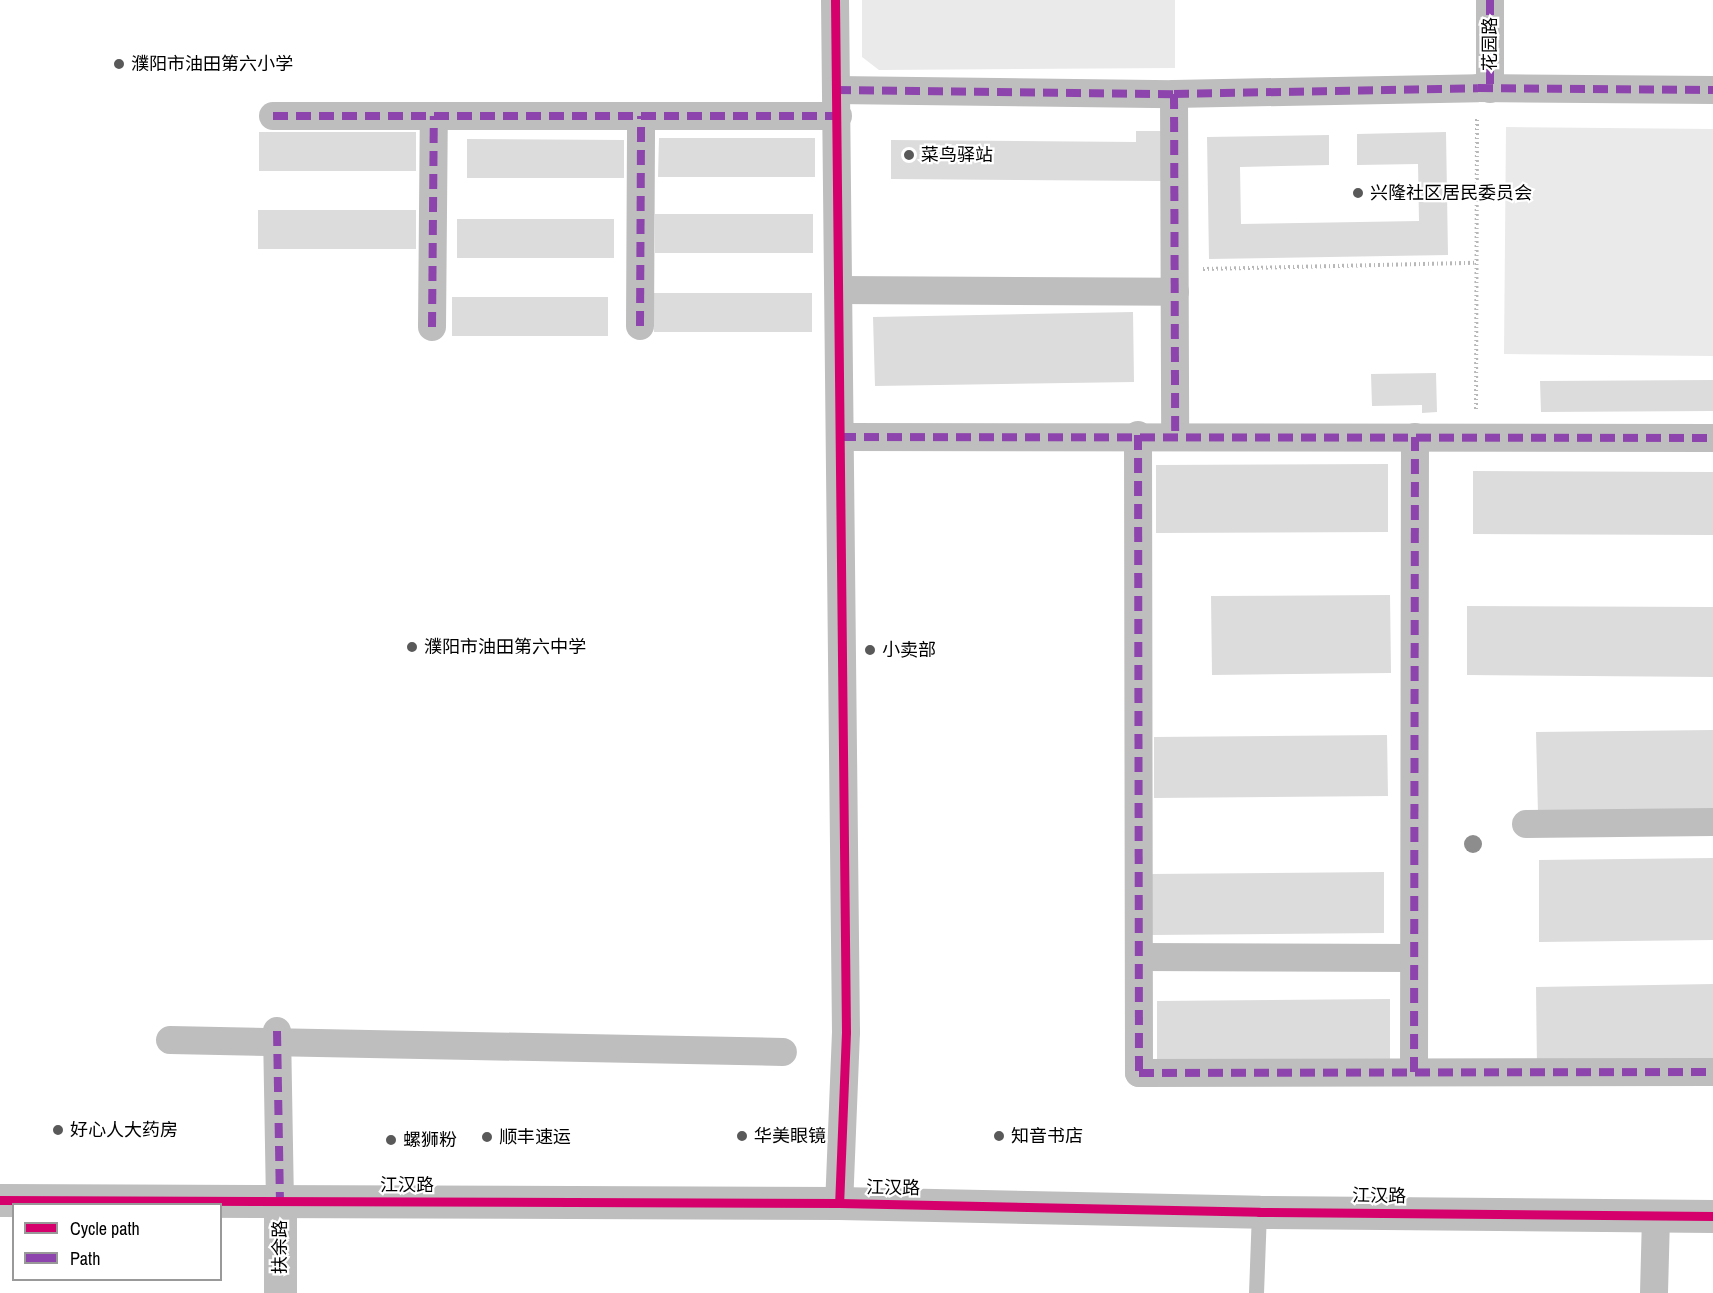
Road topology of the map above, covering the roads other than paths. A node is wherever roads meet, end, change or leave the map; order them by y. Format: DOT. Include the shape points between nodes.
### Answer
graph roads {
  1 [pos="835,0"];
  2 [pos="1490,0"];
  3 [pos="1484,88"];
  4 [pos="1713,90"];
  5 [pos="1174,94"];
  6 [pos="837,103"];
  7 [pos="273,116"];
  8 [pos="434,116"];
  9 [pos="641,116"];
  10 [pos="1175,281"];
  11 [pos="839,290"];
  12 [pos="640,326"];
  13 [pos="432,327"];
  14 [pos="1138,435"];
  15 [pos="1175,435"];
  16 [pos="841,436"];
  17 [pos="1415,436"];
  18 [pos="1713,438"];
  19 [pos="1713,822"];
  20 [pos="1526,824"];
  21 [pos="1138,957"];
  22 [pos="1414,958"];
  23 [pos="277,1037"];
  24 [pos="170,1040"];
  25 [pos="783,1052"];
  26 [pos="1414,1072"];
  27 [pos="1713,1072"];
  28 [pos="0,1200"];
  29 [pos="280,1201"];
  30 [pos="840,1203"];
  31 [pos="1259,1212"];
  32 [pos="1656,1216"];
  33 [pos="1713,1216"];
  34 [pos="280,1293"];
  35 [pos="1256,1293"];
  36 [pos="1654,1293"];
  1 -- 6 [label="street"];
  2 -- 3 [label="street, 花园路"];
  3 -- 4 [label="street"];
  3 -- 5 [label="street"];
  5 -- 6 [label="street"];
  5 -- 10 [label="street"];
  6 -- 9 [label="street"];
  6 -- 11 [label="street"];
  7 -- 8 [label="street"];
  8 -- 9 [label="street"];
  8 -- 13 [label="street"];
  9 -- 12 [label="street"];
  10 -- 11 [label="street"];
  10 -- 15 [label="street"];
  11 -- 16 [label="street"];
  14 -- 15 [label="street"];
  14 -- 16 [label="street"];
  14 -- 21 [label="street"];
  15 -- 17 [label="street"];
  16 -- 30 [label="street" via="846,1084"];
  17 -- 18 [label="street"];
  17 -- 22 [label="street"];
  19 -- 20 [label="street"];
  21 -- 22 [label="street"];
  21 -- 26 [label="street" via="1139,1073"];
  22 -- 26 [label="street"];
  23 -- 24 [label="street"];
  23 -- 25 [label="street"];
  23 -- 29 [label="street"];
  26 -- 27 [label="street"];
  28 -- 29 [label="street, 江汉路"];
  29 -- 30 [label="street, 江汉路"];
  29 -- 34 [label="street, 扶余路"];
  30 -- 31 [label="street, 江汉路"];
  31 -- 32 [label="street, 江汉路"];
  31 -- 35 [label="lane"];
  32 -- 33 [label="street, 江汉路"];
  32 -- 36 [label="street"];
}
